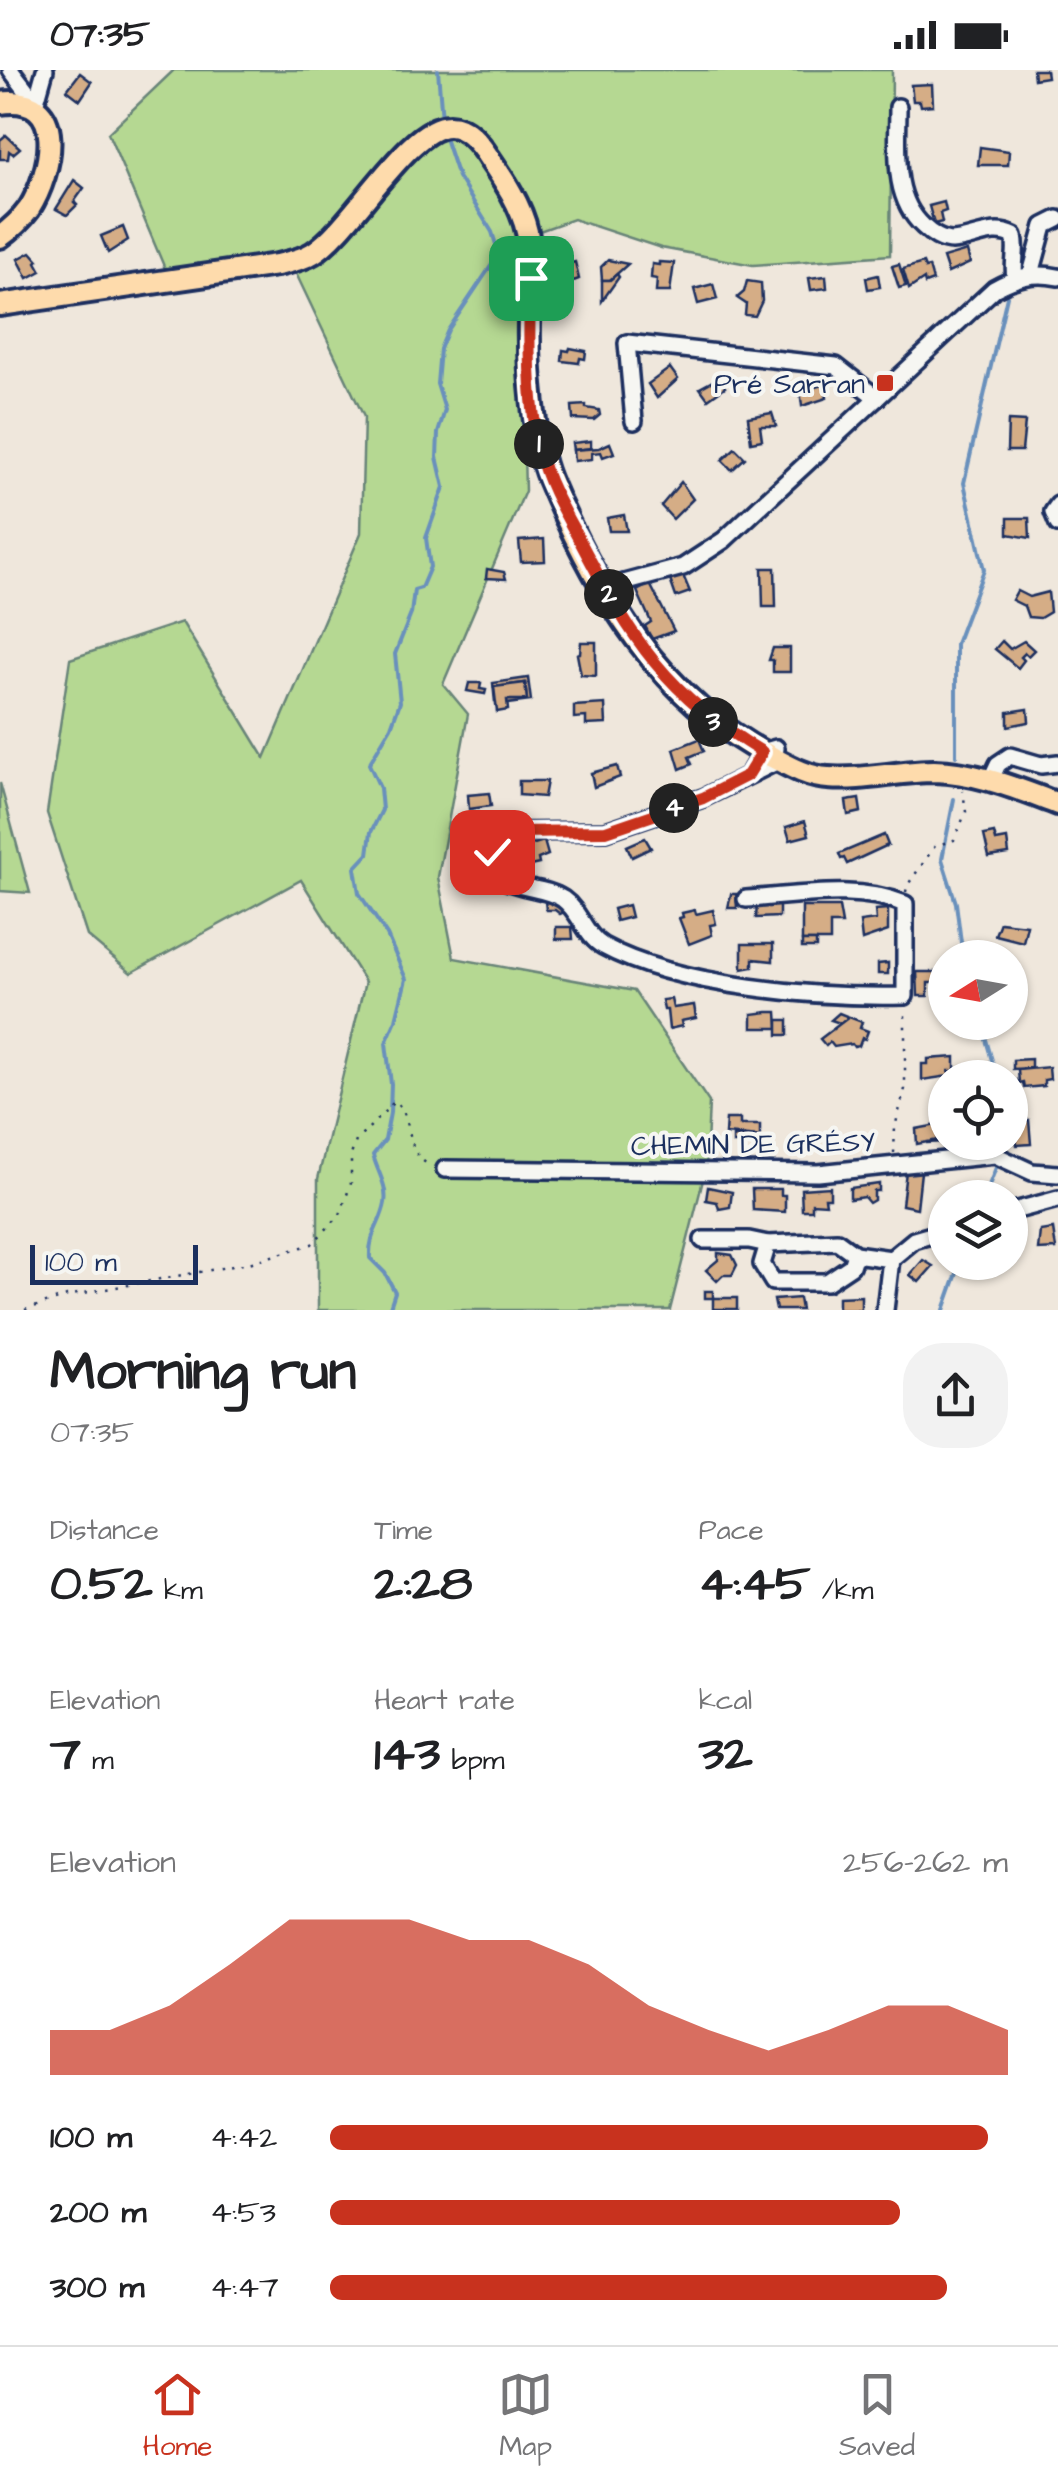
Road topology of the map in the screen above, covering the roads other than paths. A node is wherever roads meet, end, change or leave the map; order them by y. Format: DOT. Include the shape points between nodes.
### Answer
graph roads {
  1 [pos="11,70"];
  2 [pos="45,70"];
  3 [pos="0,103"];
  4 [pos="30,107"];
  5 [pos="898,107"];
  6 [pos="1058,219"];
  7 [pos="0,237"];
  8 [pos="1023,276"];
  9 [pos="1058,278"];
  10 [pos="0,306"];
  11 [pos="877,398"];
  12 [pos="634,421"];
  13 [pos="1058,505"];
  14 [pos="1058,524"];
  15 [pos="605,588"];
  16 [pos="771,753"];
  17 [pos="1058,763"];
  18 [pos="992,780"];
  19 [pos="1058,804"];
  20 [pos="746,900"];
  21 [pos="445,1168"];
  22 [pos="1058,1174"];
  23 [pos="1058,1198"];
  24 [pos="1028,1207"];
  25 [pos="928,1236"];
  26 [pos="703,1240"];
  27 [pos="768,1244"];
  28 [pos="855,1254"];
  29 [pos="891,1260"];
  30 [pos="885,1310"];
  1 -- 4 [label="street"];
  2 -- 4 [label="street"];
  3 -- 4 [label="main road"];
  4 -- 7 [label="main road" via="49,131 48,162 29,208"];
  5 -- 8 [label="street" via="899,178 914,218 949,241 1004,230 1014,236 1013,268"];
  6 -- 8 [label="street" via="1044,226"];
  8 -- 9 [label="street"];
  8 -- 11 [label="street" via="994,289"];
  10 -- 15 [label="main road" via="310,256 430,132 458,128 484,151 527,229 529,346 541,456"];
  11 -- 12 [label="street" via="836,366 627,343"];
  11 -- 15 [label="street" via="724,540 684,567"];
  13 -- 14 [label="street"];
  15 -- 16 [label="main road" via="653,664 682,694 716,724"];
  16 -- 18 [label="main road" via="856,776 933,771"];
  16 -- 20 [label="street" via="748,775 703,798 606,831 511,832 492,852 492,866 504,880 565,900 598,943 636,962 740,986 904,996 905,904 883,895 834,893"];
  17 -- 18 [label="street" via="1010,756"];
  18 -- 19 [label="main road"];
  21 -- 22 [label="street, CHEMIN DE GRÉSY" via="818,1173 995,1155 1032,1172"];
  23 -- 24 [label="street"];
  25 -- 29 [label="street"];
  26 -- 27 [label="street"];
  27 -- 28 [label="street" via="837,1241"];
  27 -- 28 [label="street" via="762,1264 773,1282 826,1282 851,1266"];
  28 -- 29 [label="street"];
  29 -- 30 [label="street"];
}
